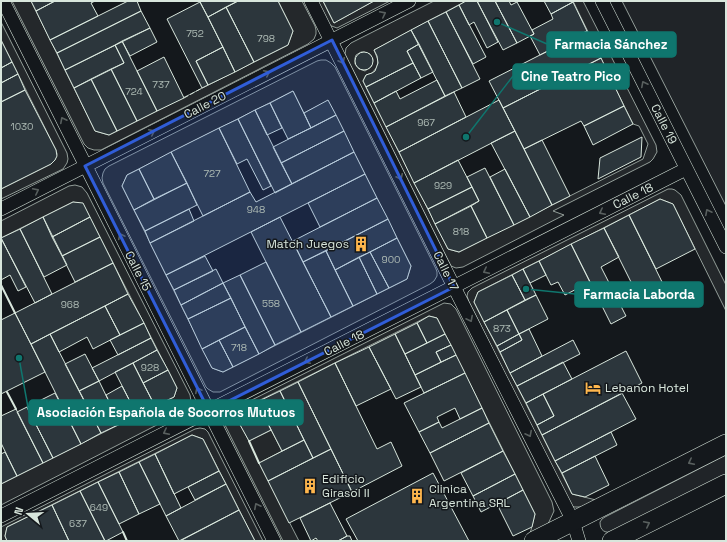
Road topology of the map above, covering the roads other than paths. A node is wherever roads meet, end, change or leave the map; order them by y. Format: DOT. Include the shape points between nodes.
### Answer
graph roads {
  1 [pos="3,1"];
  2 [pos="312,1"];
  3 [pos="409,1"];
  4 [pos="602,1"];
  5 [pos="332,40"];
  6 [pos="86,166"];
  7 [pos="686,169"];
  8 [pos="1,209"];
  9 [pos="726,247"];
  10 [pos="454,287"];
  11 [pos="209,411"];
  12 [pos="726,444"];
  13 [pos="726,484"];
  14 [pos="1,516"];
  15 [pos="573,521"];
  16 [pos="274,541"];
  17 [pos="534,541"];
  18 [pos="579,541"];
  19 [pos="612,541"];
  6 -- 1 [label="street, Calle 15, one-way"];
  2 -- 5 [label="street, Calle 17"];
  5 -- 3 [label="street, Calle 20, one-way"];
  7 -- 4 [label="street, Calle 19, one-way"];
  6 -- 5 [label="street, Calle 20, one-way"];
  5 -- 10 [label="street, Calle 17, one-way"];
  8 -- 6 [label="street, Calle 20, one-way"];
  11 -- 6 [label="street, Calle 15, one-way"];
  9 -- 7 [label="street, Calle 19, one-way"];
  7 -- 10 [label="street, Calle 18, one-way"];
  10 -- 11 [label="street, Calle 18, one-way"];
  10 -- 15 [label="street, Calle 17, one-way"];
  11 -- 14 [label="street, Calle 18, one-way"];
  16 -- 11 [label="street, Calle 15, one-way"];
  12 -- 15 [label="main road, one-way"];
  19 -- 13 [label="main road, one-way"];
  15 -- 17 [label="main road"];
  15 -- 18 [label="street, Calle 17"];
}
